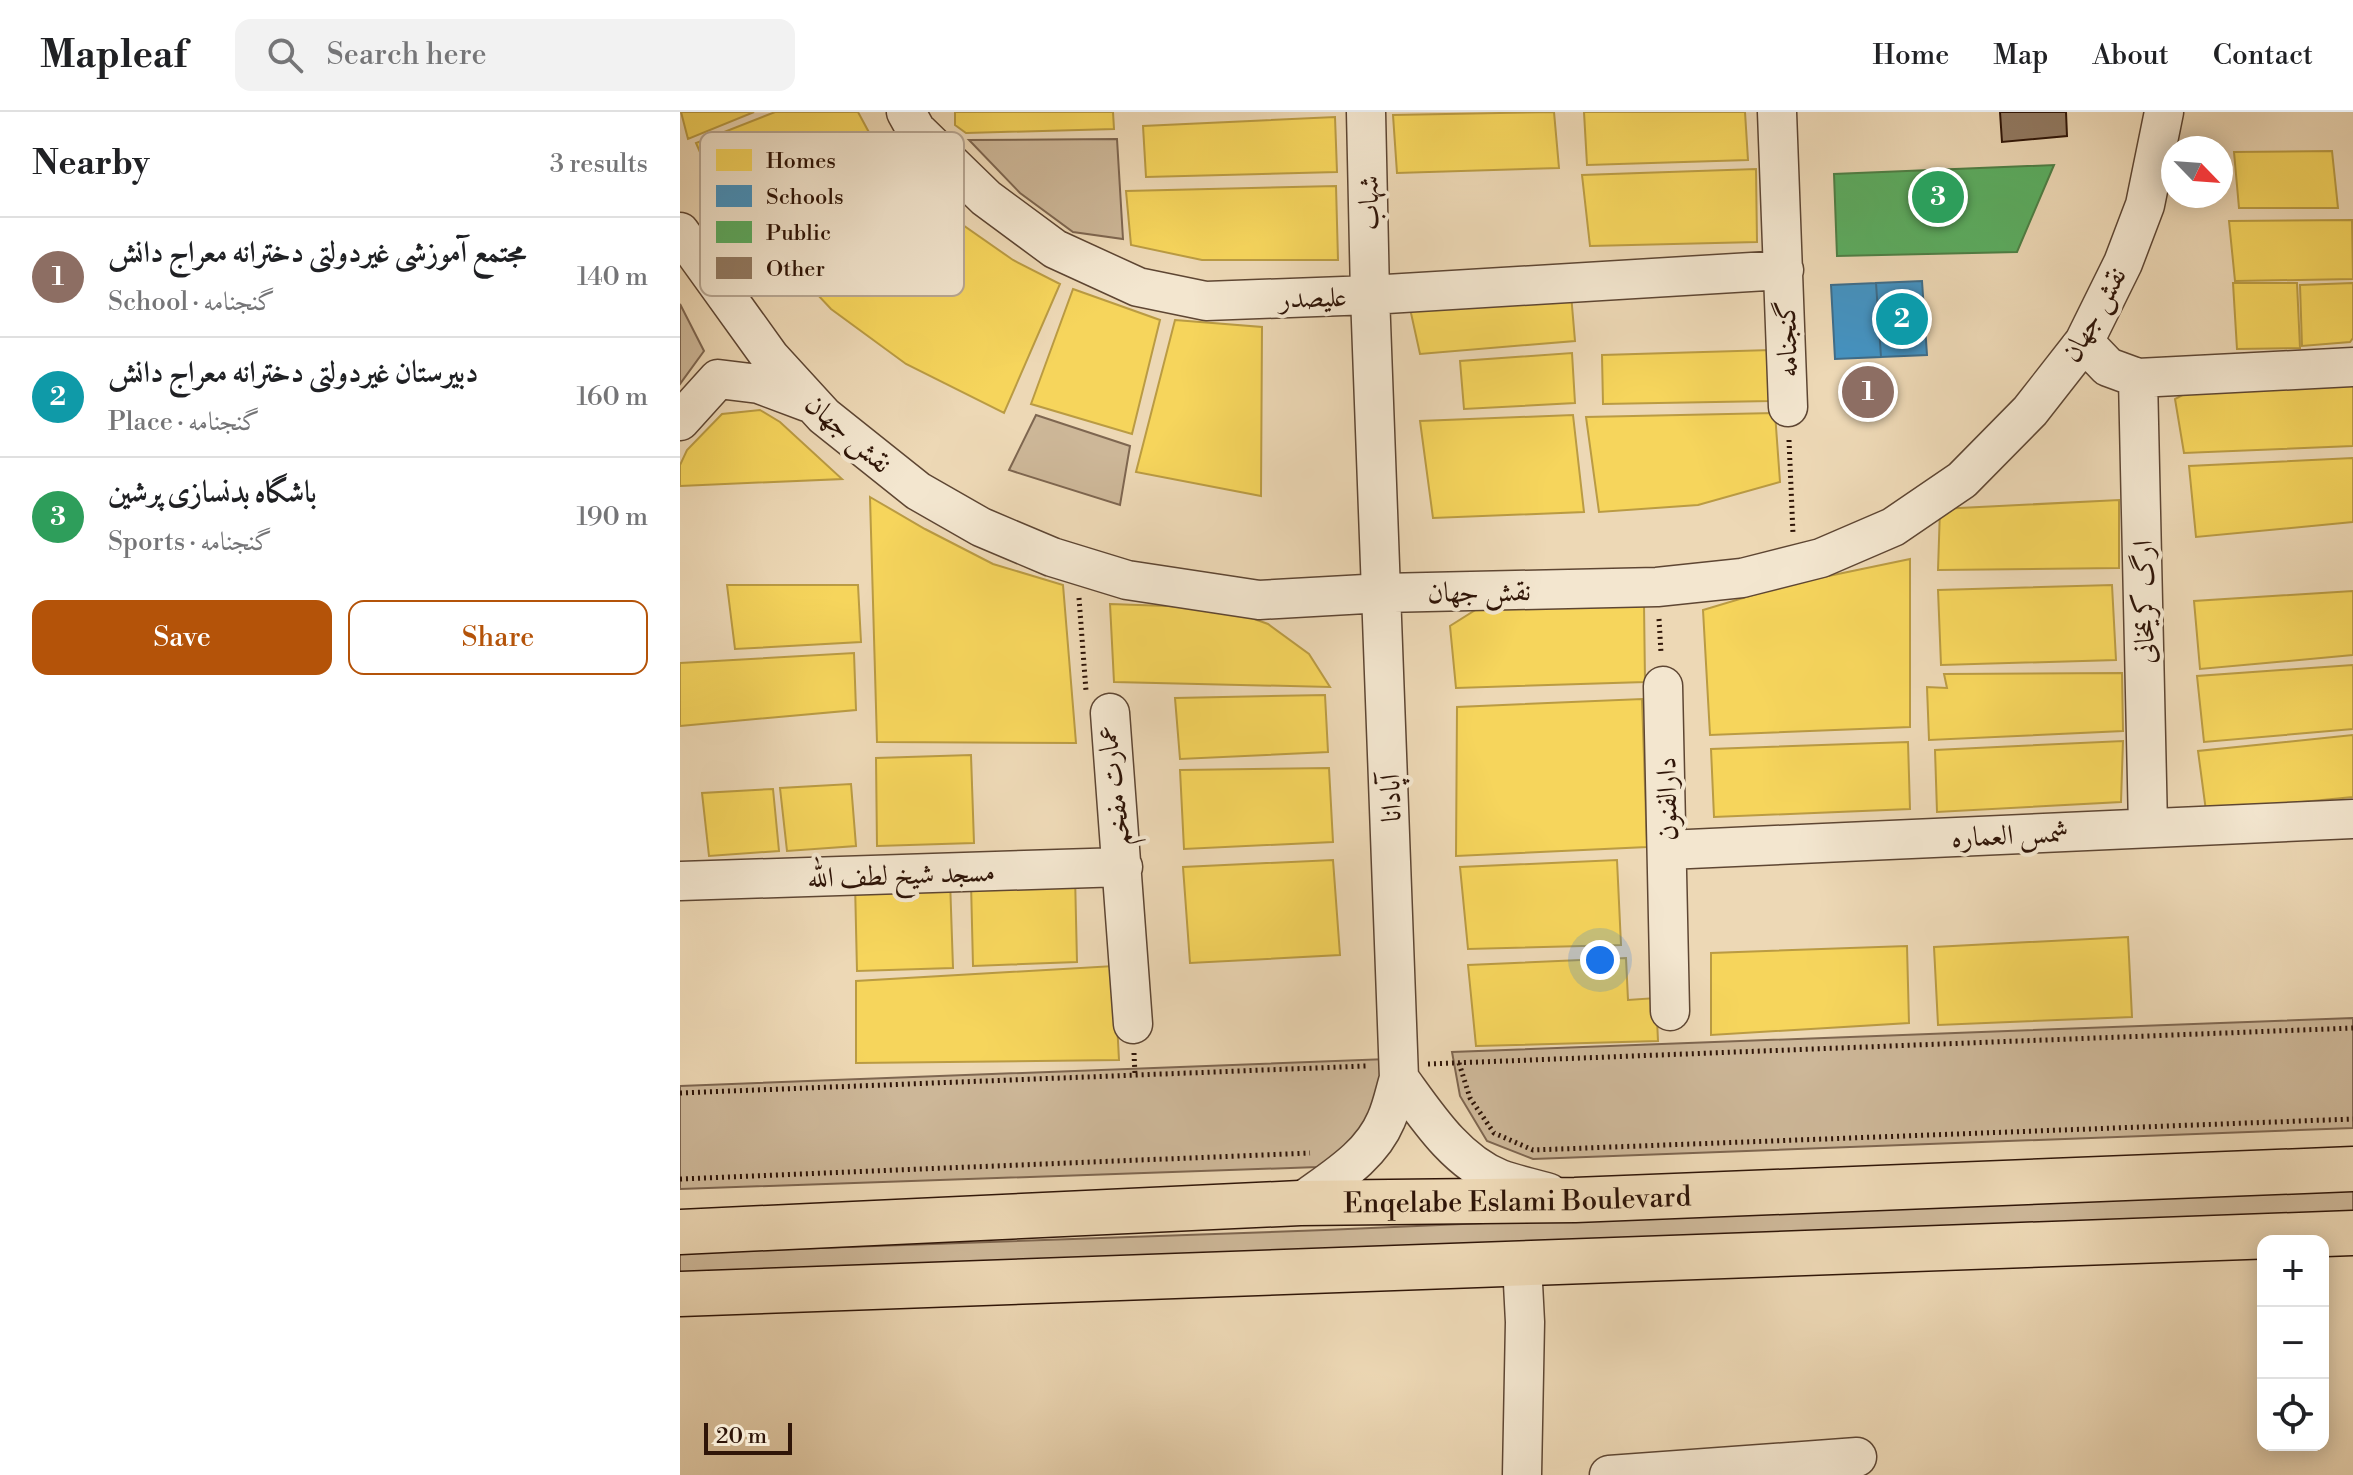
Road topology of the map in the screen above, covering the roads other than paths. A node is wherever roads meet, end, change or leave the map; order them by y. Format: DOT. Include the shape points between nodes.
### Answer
graph roads {
  1 [pos="906,112"];
  2 [pos="1366,112"];
  3 [pos="1777,112"];
  4 [pos="2164,112"];
  5 [pos="918,132"];
  6 [pos="964,177"];
  7 [pos="680,232"];
  8 [pos="700,260"];
  9 [pos="1784,270"];
  10 [pos="1370,295"];
  11 [pos="726,296"];
  12 [pos="2084,342"];
  13 [pos="2353,367"];
  14 [pos="2138,378"];
  15 [pos="814,405"];
  16 [pos="1788,407"];
  17 [pos="680,421"];
  18 [pos="1383,593"];
  19 [pos="1663,686"];
  20 [pos="1110,713"];
  21 [pos="2353,819"];
  22 [pos="2148,827"];
  23 [pos="1667,850"];
  24 [pos="1123,867"];
  25 [pos="680,881"];
  26 [pos="1670,1011"];
  27 [pos="1133,1024"];
  28 [pos="1399,1072"];
  29 [pos="2353,1169"];
  30 [pos="1575,1200"];
  31 [pos="1300,1203"];
  32 [pos="680,1232"];
  33 [pos="2353,1233"];
  34 [pos="1522,1264"];
  35 [pos="680,1294"];
  36 [pos="1857,1457"];
  37 [pos="1522,1475"];
  38 [pos="1609,1475"];
  1 -- 5 [label="street, علیصدر"];
  2 -- 10 [label="street, شهاب"];
  3 -- 9 [label="street, گنجنامه"];
  4 -- 12 [label="street, نقش جهان" via="2145,205"];
  6 -- 10 [label="street, علیصدر" via="1055,249 1138,287 1206,301"];
  7 -- 8 [label="street, نقش جهان"];
  9 -- 10 [label="street, علیصدر"];
  9 -- 16 [label="street, گنجنامه"];
  10 -- 18 [label="street, آپادانا"];
  11 -- 15 [label="street, نقش جهان" via="770,357"];
  12 -- 14 [label="street" via="2108,367"];
  12 -- 18 [label="street, نقش جهان" via="2030,411 1962,480 1893,527 1821,558 1742,578 1657,587"];
  13 -- 14 [label="street"];
  14 -- 22 [label="street, ارگ کریمخانی"];
  15 -- 17 [label="street" via="759,384 718,379"];
  15 -- 18 [label="street, نقش جهان" via="918,491 981,527 1077,565 1127,580 1259,600"];
  18 -- 28 [label="street, آپادانا"];
  19 -- 23 [label="street, دارالفنون"];
  20 -- 24 [label="street, عمارت مفخم"];
  21 -- 22 [label="street, شمس العماره"];
  22 -- 23 [label="street, شمس العماره"];
  23 -- 26 [label="street, دارالفنون"];
  24 -- 25 [label="street, مسجد شیخ لطف الله"];
  24 -- 27 [label="street, عمارت مفخم"];
  28 -- 30 [label="street" via="1459,1153 1499,1179"];
  28 -- 31 [label="street, آپادانا" via="1386,1120 1372,1146"];
  29 -- 30 [label="main road, Enqelabe Eslami Boulevard"];
  30 -- 31 [label="main road, Enqelabe Eslami Boulevard"];
  31 -- 32 [label="main road, Enqelabe Eslami Boulevard"];
  33 -- 34 [label="main road"];
  34 -- 35 [label="main road"];
  34 -- 37 [label="street"];
  36 -- 38 [label="street"];
}
